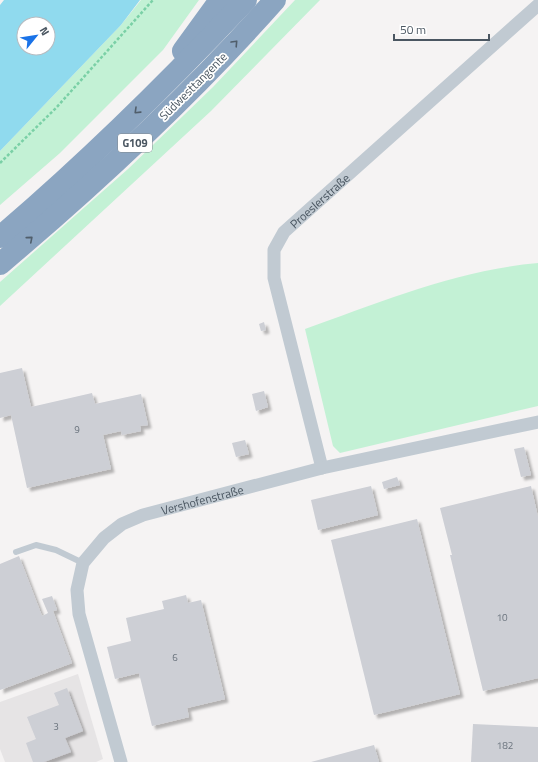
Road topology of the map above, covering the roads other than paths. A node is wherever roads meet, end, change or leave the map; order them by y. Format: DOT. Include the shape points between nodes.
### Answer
graph roads {
  1 [pos="220,0"];
  2 [pos="246,0"];
  3 [pos="281,0"];
  4 [pos="538,5"];
  5 [pos="269,7"];
  6 [pos="165,85"];
  7 [pos="0,237"];
  8 [pos="0,264"];
  9 [pos="538,422"];
  10 [pos="322,468"];
  11 [pos="16,552"];
  12 [pos="83,563"];
  13 [pos="121,762"];
  1 -- 6 [label="highway" via="187,43"];
  2 -- 6 [label="highway, Südwesttangente / G109"];
  3 -- 5 [label="highway, Südwesttangente"];
  4 -- 10 [label="street, Proeslerstraße" via="284,232 274,250 274,278"];
  8 -- 5 [label="highway, Südwesttangente / G109, one-way" via="145,134"];
  6 -- 7 [label="highway, Südwesttangente / G109, one-way" via="89,158"];
  9 -- 10 [label="street, Vershofenstraße"];
  10 -- 12 [label="street, Vershofenstraße" via="143,515 122,524 104,538"];
  11 -- 12 [label="lane" via="36,545 56,550"];
  12 -- 13 [label="street, Vershofenstraße" via="77,590 79,614"];
}
